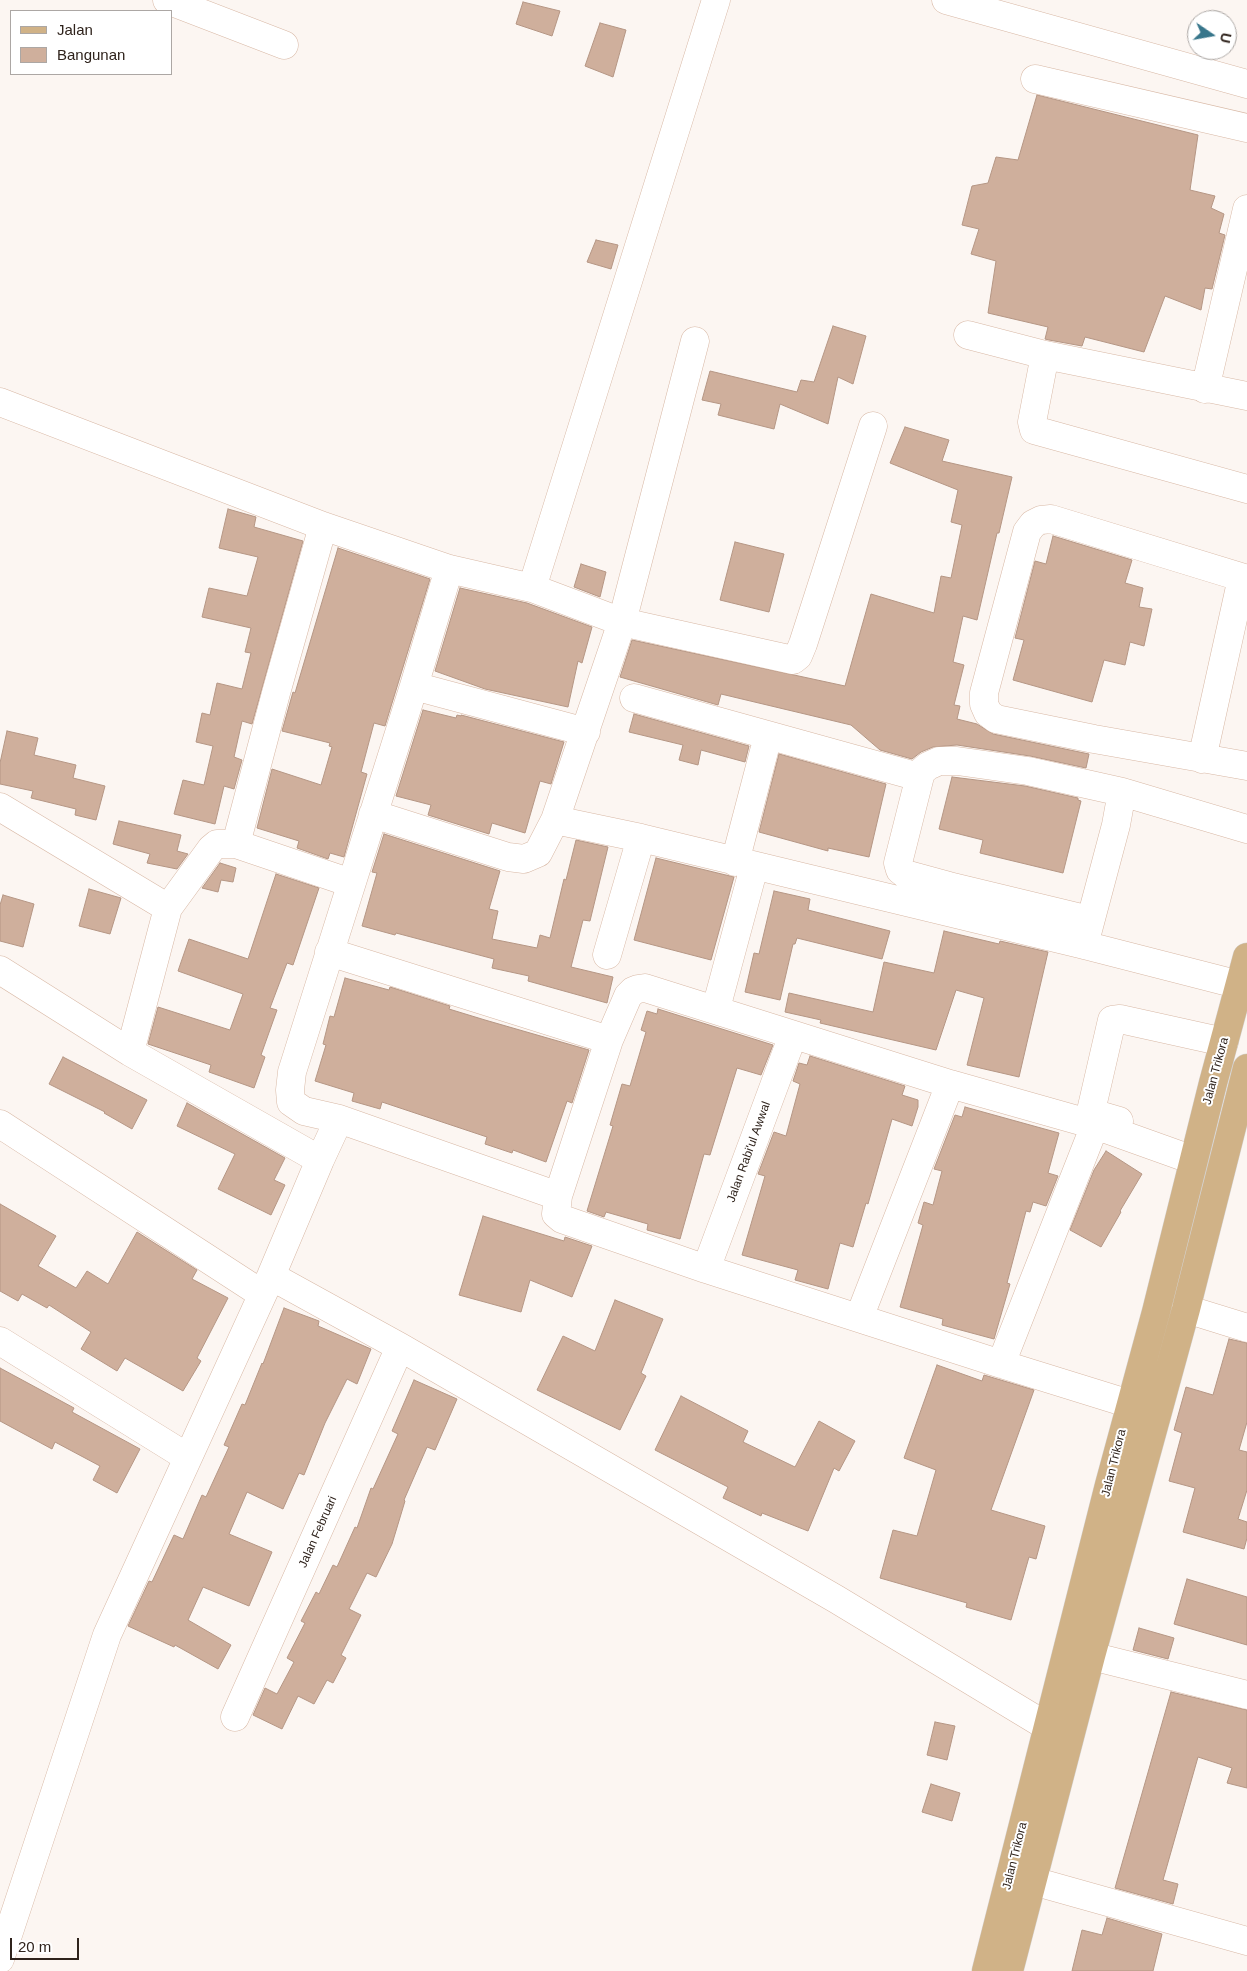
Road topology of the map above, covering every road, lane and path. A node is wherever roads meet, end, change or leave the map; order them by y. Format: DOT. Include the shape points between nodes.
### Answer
graph roads {
  1 [pos="167,0"];
  2 [pos="716,0"];
  3 [pos="946,0"];
  4 [pos="284,45"];
  5 [pos="1035,79"];
  6 [pos="1247,84"];
  7 [pos="1247,128"];
  8 [pos="1247,209"];
  9 [pos="968,335"];
  10 [pos="695,341"];
  11 [pos="1044,355"];
  12 [pos="1205,388"];
  13 [pos="1247,396"];
  14 [pos="0,402"];
  15 [pos="873,426"];
  16 [pos="1247,489"];
  17 [pos="323,526"];
  18 [pos="450,568"];
  19 [pos="1245,579"];
  20 [pos="532,588"];
  21 [pos="622,622"];
  22 [pos="414,686"];
  23 [pos="634,698"];
  24 [pos="586,732"];
  25 [pos="768,736"];
  26 [pos="1202,758"];
  27 [pos="1247,766"];
  28 [pos="919,778"];
  29 [pos="1122,792"];
  30 [pos="0,807"];
  31 [pos="372,814"];
  32 [pos="555,820"];
  33 [pos="1247,829"];
  34 [pos="641,838"];
  35 [pos="236,844"];
  36 [pos="745,864"];
  37 [pos="351,883"];
  38 [pos="168,908"];
  39 [pos="1087,933"];
  40 [pos="329,952"];
  41 [pos="607,955"];
  42 [pos="1247,957"];
  43 [pos="0,970"];
  44 [pos="1240,985"];
  45 [pos="718,1001"];
  46 [pos="793,1036"];
  47 [pos="609,1040"];
  48 [pos="1224,1042"];
  49 [pos="130,1052"];
  50 [pos="1247,1068"];
  51 [pos="950,1084"];
  52 [pos="339,1119"];
  53 [pos="0,1124"];
  54 [pos="1095,1126"];
  55 [pos="1196,1152"];
  56 [pos="320,1160"];
  57 [pos="558,1196"];
  58 [pos="706,1269"];
  59 [pos="266,1285"];
  60 [pos="1186,1309"];
  61 [pos="858,1318"];
  62 [pos="1247,1328"];
  63 [pos="0,1341"];
  64 [pos="400,1347"];
  65 [pos="1001,1364"];
  66 [pos="1130,1404"];
  67 [pos="187,1457"];
  68 [pos="1109,1485"];
  69 [pos="1136,1493"];
  70 [pos="1091,1656"];
  71 [pos="1247,1696"];
  72 [pos="235,1717"];
  73 [pos="1048,1727"];
  74 [pos="1033,1881"];
  75 [pos="1247,1941"];
  76 [pos="0,1959"];
  77 [pos="986,1971"];
  78 [pos="1010,1971"];
  1 -- 4 [label="street"];
  2 -- 20 [label="street"];
  3 -- 6 [label="street"];
  5 -- 7 [label="street"];
  8 -- 12 [label="street"];
  9 -- 11 [label="street"];
  10 -- 21 [label="street"];
  11 -- 12 [label="street"];
  11 -- 16 [label="street" via="1032,422 1034,430"];
  12 -- 13 [label="street"];
  14 -- 17 [label="street"];
  15 -- 21 [label="street" via="803,644 793,660"];
  17 -- 18 [label="street"];
  17 -- 35 [label="street"];
  18 -- 20 [label="street"];
  18 -- 22 [label="street"];
  19 -- 26 [label="street"];
  19 -- 26 [label="street" via="1051,519 1041,520 1027,532 984,693 988,713 996,719"];
  20 -- 21 [label="street"];
  21 -- 24 [label="street"];
  22 -- 24 [label="street"];
  22 -- 31 [label="street"];
  23 -- 25 [label="street"];
  24 -- 32 [label="street"];
  25 -- 28 [label="street"];
  25 -- 36 [label="street"];
  26 -- 27 [label="street"];
  28 -- 29 [label="street" via="928,766 939,761 957,761 1028,771"];
  28 -- 39 [label="street" via="898,863 900,870"];
  29 -- 33 [label="street"];
  29 -- 39 [label="street"];
  30 -- 38 [label="street"];
  31 -- 32 [label="street" via="508,857 524,859 538,853"];
  31 -- 37 [label="street"];
  32 -- 34 [label="street"];
  34 -- 36 [label="street"];
  34 -- 41 [label="street"];
  35 -- 37 [label="street"];
  35 -- 38 [label="street" via="217,844 210,849"];
  36 -- 39 [label="street"];
  36 -- 45 [label="street"];
  37 -- 40 [label="street"];
  38 -- 49 [label="street"];
  39 -- 44 [label="street"];
  40 -- 47 [label="street"];
  40 -- 52 [label="street" via="292,1072 290,1090 291,1102 304,1111"];
  42 -- 44 [label="main road, Jalan Trikora"];
  43 -- 49 [label="street"];
  44 -- 48 [label="main road, Jalan Trikora"];
  46 -- 47 [label="street" via="638,988 628,996"];
  46 -- 51 [label="street"];
  46 -- 58 [label="street, Jalan Rabi'ul Awwal"];
  47 -- 57 [label="street"];
  48 -- 55 [label="main road, Jalan Trikora"];
  48 -- 55 [label="street" via="1116,1018 1110,1024 1092,1113"];
  49 -- 56 [label="street"];
  50 -- 60 [label="main road, Jalan Trikora"];
  51 -- 54 [label="street"];
  51 -- 61 [label="street"];
  52 -- 56 [label="street"];
  52 -- 57 [label="street"];
  53 -- 59 [label="street"];
  54 -- 55 [label="street"];
  54 -- 65 [label="street"];
  55 -- 66 [label="main road, Jalan Trikora"];
  56 -- 59 [label="street"];
  57 -- 58 [label="street" via="558,1217"];
  58 -- 61 [label="street"];
  59 -- 64 [label="street"];
  59 -- 67 [label="street"];
  60 -- 62 [label="street"];
  60 -- 69 [label="main road, Jalan Trikora"];
  61 -- 65 [label="street"];
  63 -- 67 [label="street"];
  64 -- 72 [label="street, Jalan Februari"];
  64 -- 73 [label="street" via="836,1599"];
  65 -- 66 [label="street"];
  66 -- 68 [label="main road, Jalan Trikora"];
  67 -- 76 [label="street" via="107,1635"];
  68 -- 69 [label="main road"];
  68 -- 73 [label="main road, Jalan Trikora"];
  69 -- 70 [label="main road, Jalan Trikora"];
  70 -- 71 [label="street"];
  70 -- 74 [label="main road, Jalan Trikora"];
  73 -- 77 [label="main road, Jalan Trikora"];
  74 -- 75 [label="street"];
  74 -- 78 [label="main road, Jalan Trikora"];
}
